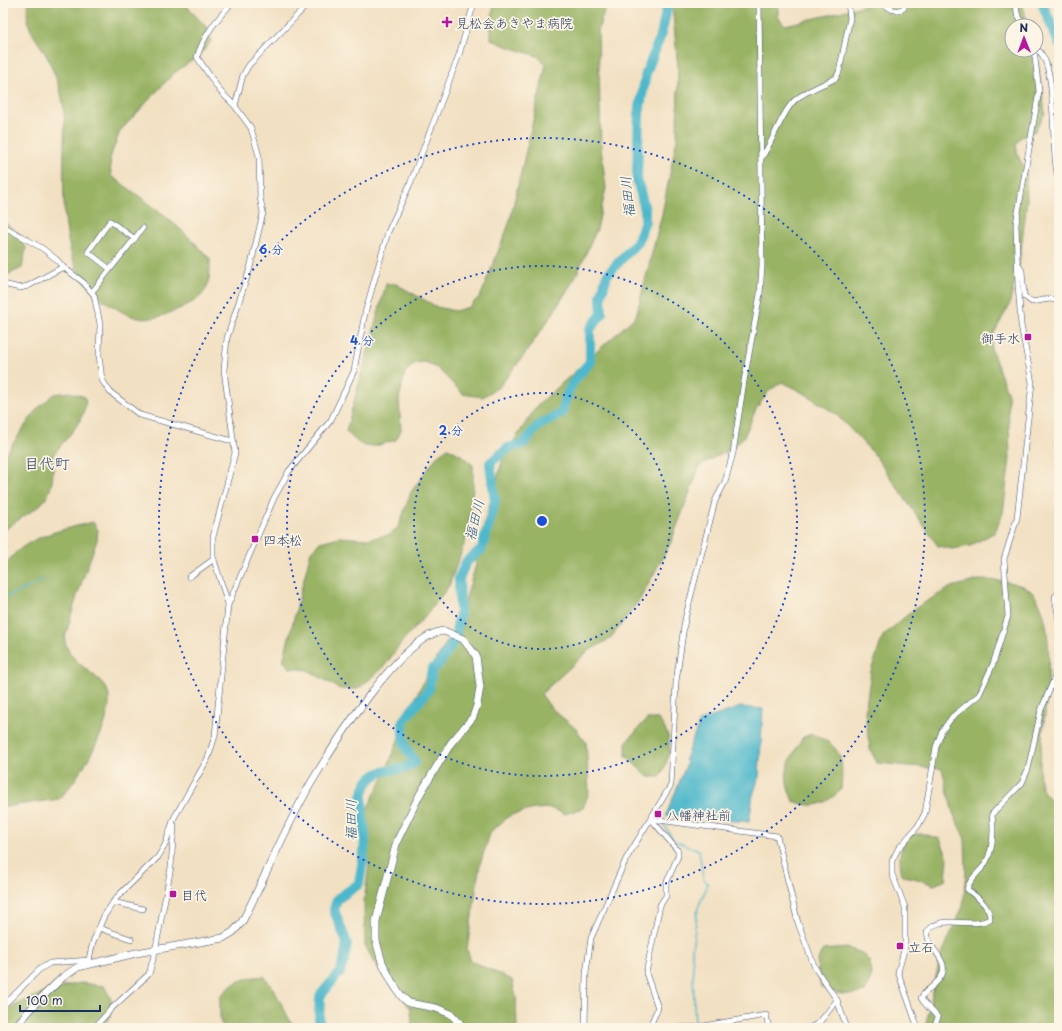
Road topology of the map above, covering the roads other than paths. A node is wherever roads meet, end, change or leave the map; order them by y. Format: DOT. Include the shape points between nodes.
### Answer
graph roads {
  1 [pos="232,3"];
  2 [pos="309,3"];
  3 [pos="474,3"];
  4 [pos="759,3"];
  5 [pos="848,3"];
  6 [pos="883,3"];
  7 [pos="905,3"];
  8 [pos="1016,3"];
  9 [pos="1020,18"];
  10 [pos="1036,58"];
  11 [pos="1044,58"];
  12 [pos="235,106"];
  13 [pos="762,158"];
  14 [pos="1059,180"];
  15 [pos="3,226"];
  16 [pos="143,228"];
  17 [pos="135,239"];
  18 [pos="1017,262"];
  19 [pos="63,267"];
  20 [pos="110,269"];
  21 [pos="1059,283"];
  22 [pos="3,284"];
  23 [pos="92,292"];
  24 [pos="1059,300"];
  25 [pos="232,441"];
  26 [pos="214,559"];
  27 [pos="1059,566"];
  28 [pos="189,577"];
  29 [pos="1059,593"];
  30 [pos="228,605"];
  31 [pos="1059,620"];
  32 [pos="1059,651"];
  33 [pos="174,818"];
  34 [pos="651,819"];
  35 [pos="113,902"];
  36 [pos="142,909"];
  37 [pos="99,928"];
  38 [pos="131,939"];
  39 [pos="155,949"];
  40 [pos="92,961"];
  41 [pos="836,1000"];
  42 [pos="3,1006"];
  43 [pos="14,1028"];
  44 [pos="94,1028"];
  45 [pos="464,1028"];
  46 [pos="585,1028"];
  47 [pos="652,1028"];
  48 [pos="673,1028"];
  49 [pos="769,1028"];
  50 [pos="809,1028"];
  51 [pos="847,1028"];
  52 [pos="918,1028"];
  53 [pos="933,1028"];
  1 -- 12 [label="street" via="202,40 197,57 220,91"];
  2 -- 12 [label="street" via="249,65 243,75"];
  3 -- 30 [label="street" via="454,69 410,184 388,232 365,313 354,371 331,420 289,471 274,498"];
  4 -- 13 [label="street"];
  5 -- 13 [label="street" via="850,18 840,72 836,78 795,100 787,109 772,143"];
  6 -- 7 [label="street" via="898,11 904,8"];
  8 -- 9 [label="street"];
  10 -- 18 [label="street" via="1039,91 1016,224"];
  11 -- 14 [label="street" via="1054,104 1056,166"];
  12 -- 25 [label="street" via="250,128 259,156 263,213 250,268 227,338 224,370"];
  13 -- 34 [label="street" via="760,294 737,433 725,482 712,513 685,619 676,682 671,785"];
  15 -- 19 [label="street" via="42,248"];
  16 -- 17 [label="street"];
  17 -- 20 [label="street"];
  17 -- 20 [label="street" via="110,221 88,252"];
  18 -- 24 [label="street" via="1022,271 1024,296 1032,302"];
  18 -- 52 [label="street" via="1021,325 1032,383 1017,518 1004,559 1008,616 993,664 979,695 952,717 942,731 936,747 925,813 918,826 898,848 892,861 892,874 905,907 905,947 898,972"];
  19 -- 22 [label="street" via="28,286 20,288"];
  19 -- 23 [label="street"];
  20 -- 23 [label="street"];
  21 -- 24 [label="street"];
  23 -- 25 [label="street" via="100,324 102,380 110,392 140,415"];
  25 -- 26 [label="street" via="235,453 213,537"];
  26 -- 28 [label="street"];
  26 -- 30 [label="street"];
  27 -- 29 [label="street"];
  29 -- 31 [label="street" via="1055,597"];
  30 -- 33 [label="street" via="215,736 208,758"];
  32 -- 53 [label="street" via="1054,677 1041,710 1028,769 1022,783 992,814 994,833 990,851 985,864 969,882 967,889 986,905 990,919 976,924 939,922 931,926 927,932 929,941 943,964 943,974 921,998 938,1018"];
  33 -- 35 [label="street" via="158,857"];
  33 -- 39 [label="street" via="172,867"];
  34 -- 41 [label="street" via="777,836 798,923 815,968"];
  34 -- 46 [label="street" via="626,859 591,938 586,973"];
  34 -- 47 [label="street" via="678,851 666,884 666,896 660,905 646,972 658,1008"];
  35 -- 36 [label="street"];
  35 -- 37 [label="street"];
  37 -- 38 [label="street"];
  37 -- 40 [label="street" via="93,942"];
  39 -- 40 [label="street"];
  39 -- 44 [label="street" via="149,974"];
  39 -- 45 [label="street" via="223,938 238,927 311,783 360,708 394,666 423,638 439,632 450,632 472,648 476,656 480,687 473,717 451,743 397,841 376,921 376,941 382,962 402,996 409,1002 451,1014"];
  40 -- 42 [label="street" via="50,963"];
  40 -- 43 [label="street" via="63,977"];
  41 -- 50 [label="street" via="820,1023"];
  41 -- 51 [label="street"];
  48 -- 49 [label="street" via="698,1027 766,1014"];
}
